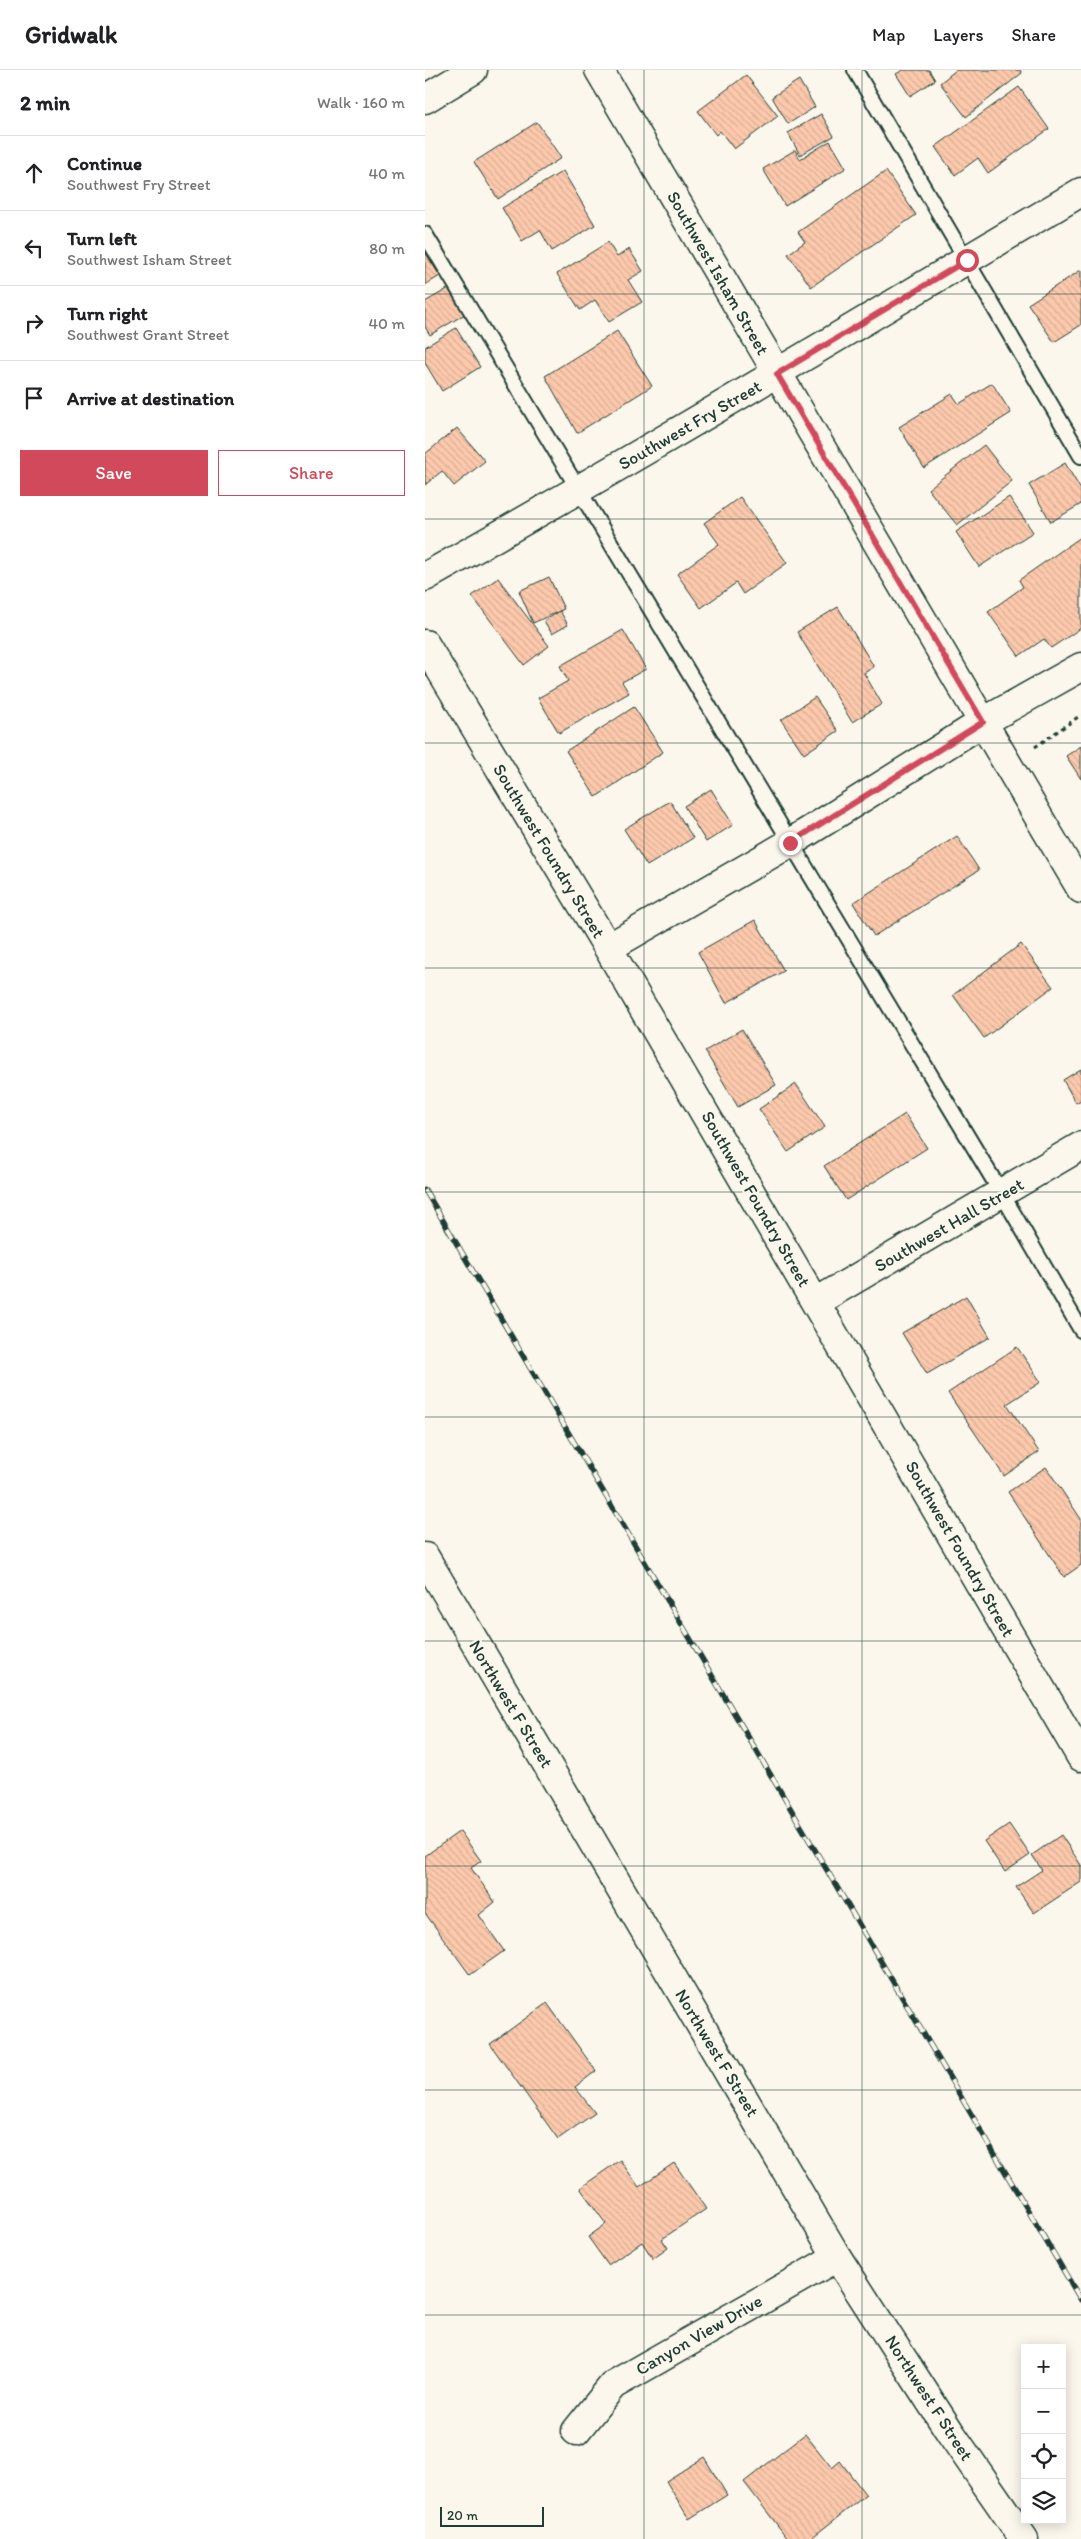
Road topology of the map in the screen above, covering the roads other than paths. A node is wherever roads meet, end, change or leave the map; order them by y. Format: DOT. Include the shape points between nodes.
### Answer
graph roads {
  1 [pos="473,70"];
  2 [pos="599,70"];
  3 [pos="855,70"];
  4 [pos="425,99"];
  5 [pos="1081,192"];
  6 [pos="425,234"];
  7 [pos="967,260"];
  8 [pos="777,374"];
  9 [pos="1081,456"];
  10 [pos="580,490"];
  11 [pos="425,576"];
  12 [pos="425,644"];
  13 [pos="1081,667"];
  14 [pos="983,722"];
  15 [pos="790,843"];
  16 [pos="1081,889"];
  17 [pos="608,948"];
  18 [pos="1081,1146"];
  19 [pos="1002,1194"];
  20 [pos="816,1302"];
  21 [pos="1081,1330"];
  22 [pos="425,1557"];
  23 [pos="1081,1757"];
  24 [pos="837,2257"];
  25 [pos="576,2431"];
  26 [pos="1024,2539"];
  1 -- 4 [label="street"];
  2 -- 8 [label="street, Southwest Isham Street"];
  3 -- 7 [label="lane"];
  5 -- 7 [label="street, Southwest Fry Street"];
  6 -- 10 [label="lane"];
  7 -- 8 [label="street, Southwest Fry Street"];
  7 -- 9 [label="lane"];
  8 -- 10 [label="street, Southwest Fry Street"];
  8 -- 14 [label="street, Southwest Isham Street"];
  10 -- 11 [label="street, Southwest Fry Street"];
  10 -- 15 [label="lane"];
  12 -- 17 [label="street, Southwest Foundry Street"];
  13 -- 14 [label="street"];
  14 -- 15 [label="street"];
  14 -- 16 [label="street, Southwest Isham Street"];
  15 -- 17 [label="street"];
  15 -- 19 [label="lane"];
  17 -- 20 [label="street, Southwest Foundry Street"];
  18 -- 19 [label="street, Southwest Hall Street"];
  19 -- 20 [label="street, Southwest Hall Street"];
  19 -- 21 [label="lane"];
  20 -- 23 [label="street, Southwest Foundry Street"];
  22 -- 24 [label="street, Northwest F Street"];
  24 -- 25 [label="street, Canyon View Drive" via="613,2385"];
  24 -- 26 [label="street, Northwest F Street"];
}
